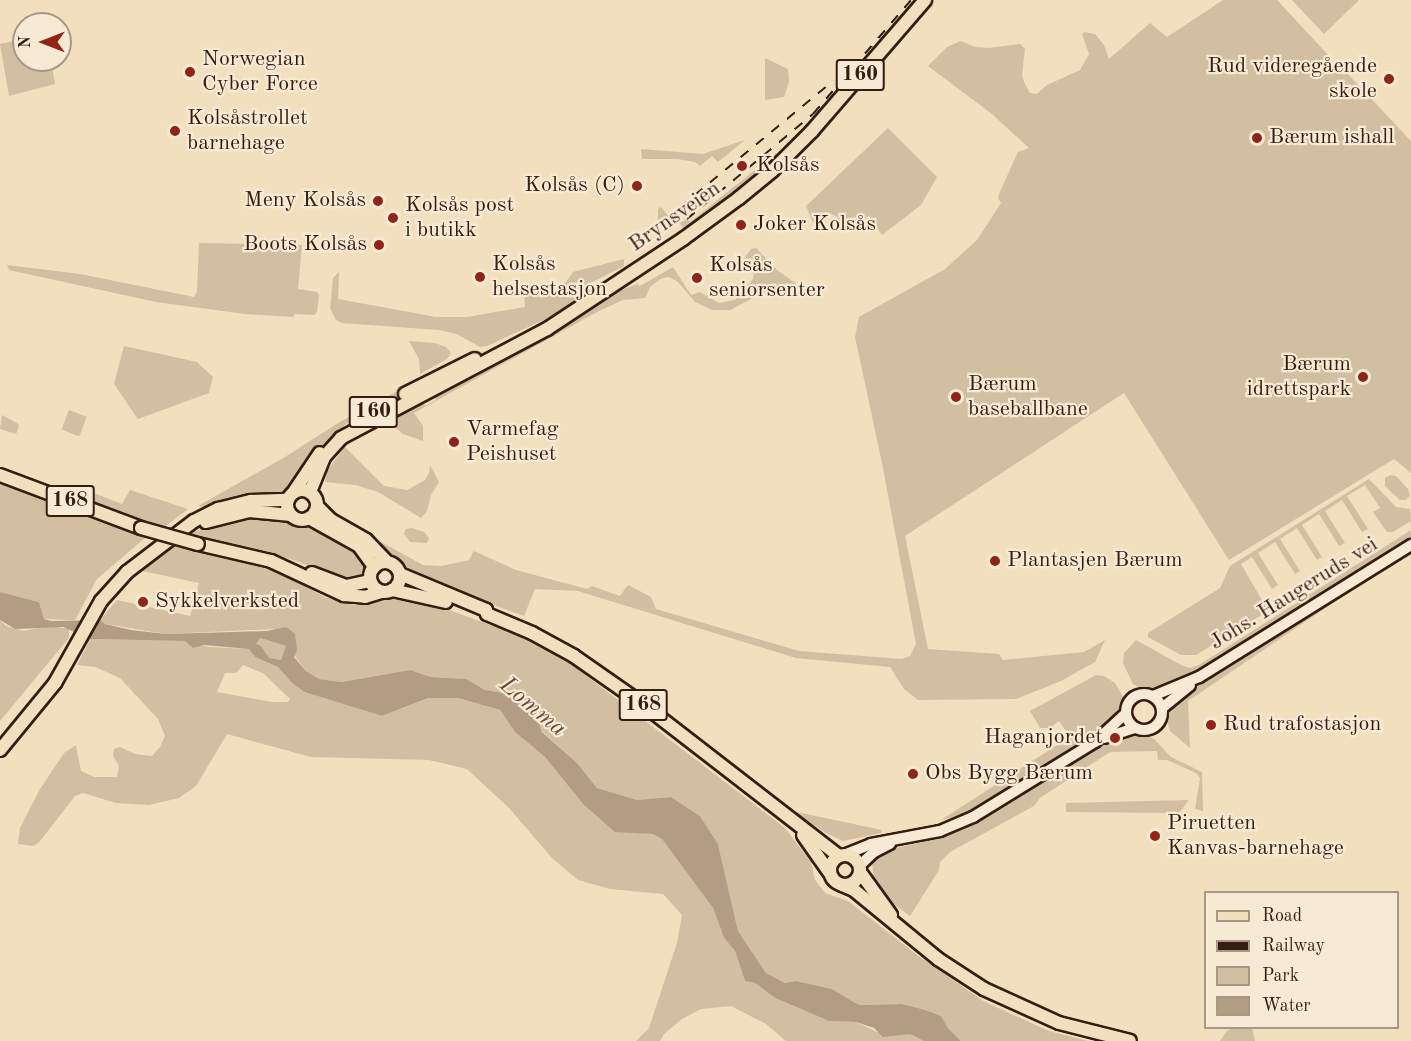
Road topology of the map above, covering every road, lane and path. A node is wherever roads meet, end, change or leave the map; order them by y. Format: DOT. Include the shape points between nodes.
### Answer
graph roads {
  1 [pos="925,0"];
  2 [pos="558,320"];
  3 [pos="0,475"];
  4 [pos="310,492"];
  5 [pos="291,496"];
  6 [pos="317,506"];
  7 [pos="291,515"];
  8 [pos="309,518"];
  9 [pos="183,531"];
  10 [pos="1411,545"];
  11 [pos="387,562"];
  12 [pos="277,563"];
  13 [pos="374,567"];
  14 [pos="400,574"];
  15 [pos="370,581"];
  16 [pos="387,591"];
  17 [pos="487,614"];
  18 [pos="1199,677"];
  19 [pos="1153,696"];
  20 [pos="1162,708"];
  21 [pos="1125,714"];
  22 [pos="24,721"];
  23 [pos="1135,728"];
  24 [pos="0,740"];
  25 [pos="1095,742"];
  26 [pos="0,750"];
  27 [pos="786,816"];
  28 [pos="895,841"];
  29 [pos="841,855"];
  30 [pos="860,869"];
  31 [pos="829,872"];
  32 [pos="842,885"];
  33 [pos="899,926"];
  34 [pos="1130,1041"];
  1 -- 2 [label="main road, Brynsveien / 160" via="812,131 772,171 683,239"];
  2 -- 4 [label="main road, Brynsveien / 160" via="518,346 341,438 324,457"];
  2 -- 5 [label="main road, Brynsveien / 160" via="353,423 317,457"];
  3 -- 12 [label="main road, 168, bridge" via="141,528"];
  4 -- 5 [label="main road" via="302,490"];
  4 -- 6 [label="main road"];
  5 -- 7 [label="main road"];
  5 -- 9 [label="main road" via="225,507 194,521"];
  6 -- 8 [label="main road"];
  6 -- 11 [label="main road, 168" via="331,520 366,540"];
  7 -- 8 [label="main road" via="302,520"];
  7 -- 9 [label="main road" via="242,512"];
  8 -- 13 [label="main road" via="359,546"];
  9 -- 22 [label="main road" via="127,572 104,596 55,683"];
  10 -- 18 [label="main road, Johs. Haugeruds vei"];
  11 -- 13 [label="main road"];
  11 -- 14 [label="main road, 168"];
  12 -- 15 [label="main road, 168" via="340,585"];
  12 -- 16 [label="main road, 168" via="344,595 365,597"];
  13 -- 15 [label="main road"];
  14 -- 16 [label="main road" via="398,584"];
  14 -- 17 [label="main road, 168" via="486,610"];
  15 -- 16 [label="main road"];
  16 -- 17 [label="main road, 168"];
  17 -- 27 [label="main road, 168" via="549,642 593,669"];
  18 -- 19 [label="main road, Johs. Haugeruds vei"];
  18 -- 20 [label="main road, Johs. Haugeruds vei"];
  19 -- 20 [label="main road"];
  19 -- 21 [label="main road" via="1134,696"];
  20 -- 23 [label="main road" via="1160,721 1154,727"];
  21 -- 23 [label="main road"];
  21 -- 25 [label="main road"];
  22 -- 24 [label="main road"];
  22 -- 26 [label="main road"];
  23 -- 25 [label="main road"];
  25 -- 28 [label="main road" via="973,817 940,831"];
  27 -- 29 [label="main road, 168"];
  27 -- 31 [label="main road, 168" via="813,846"];
  28 -- 29 [label="main road" via="871,844"];
  28 -- 30 [label="main road" via="874,852"];
  29 -- 30 [label="main road, 168" via="854,857"];
  29 -- 31 [label="main road" via="831,863"];
  30 -- 32 [label="main road" via="855,882"];
  30 -- 33 [label="main road, 168"];
  31 -- 32 [label="main road, 168"];
  32 -- 33 [label="main road, 168"];
  33 -- 34 [label="main road, 168" via="954,970 1004,999 1072,1027"];
}
